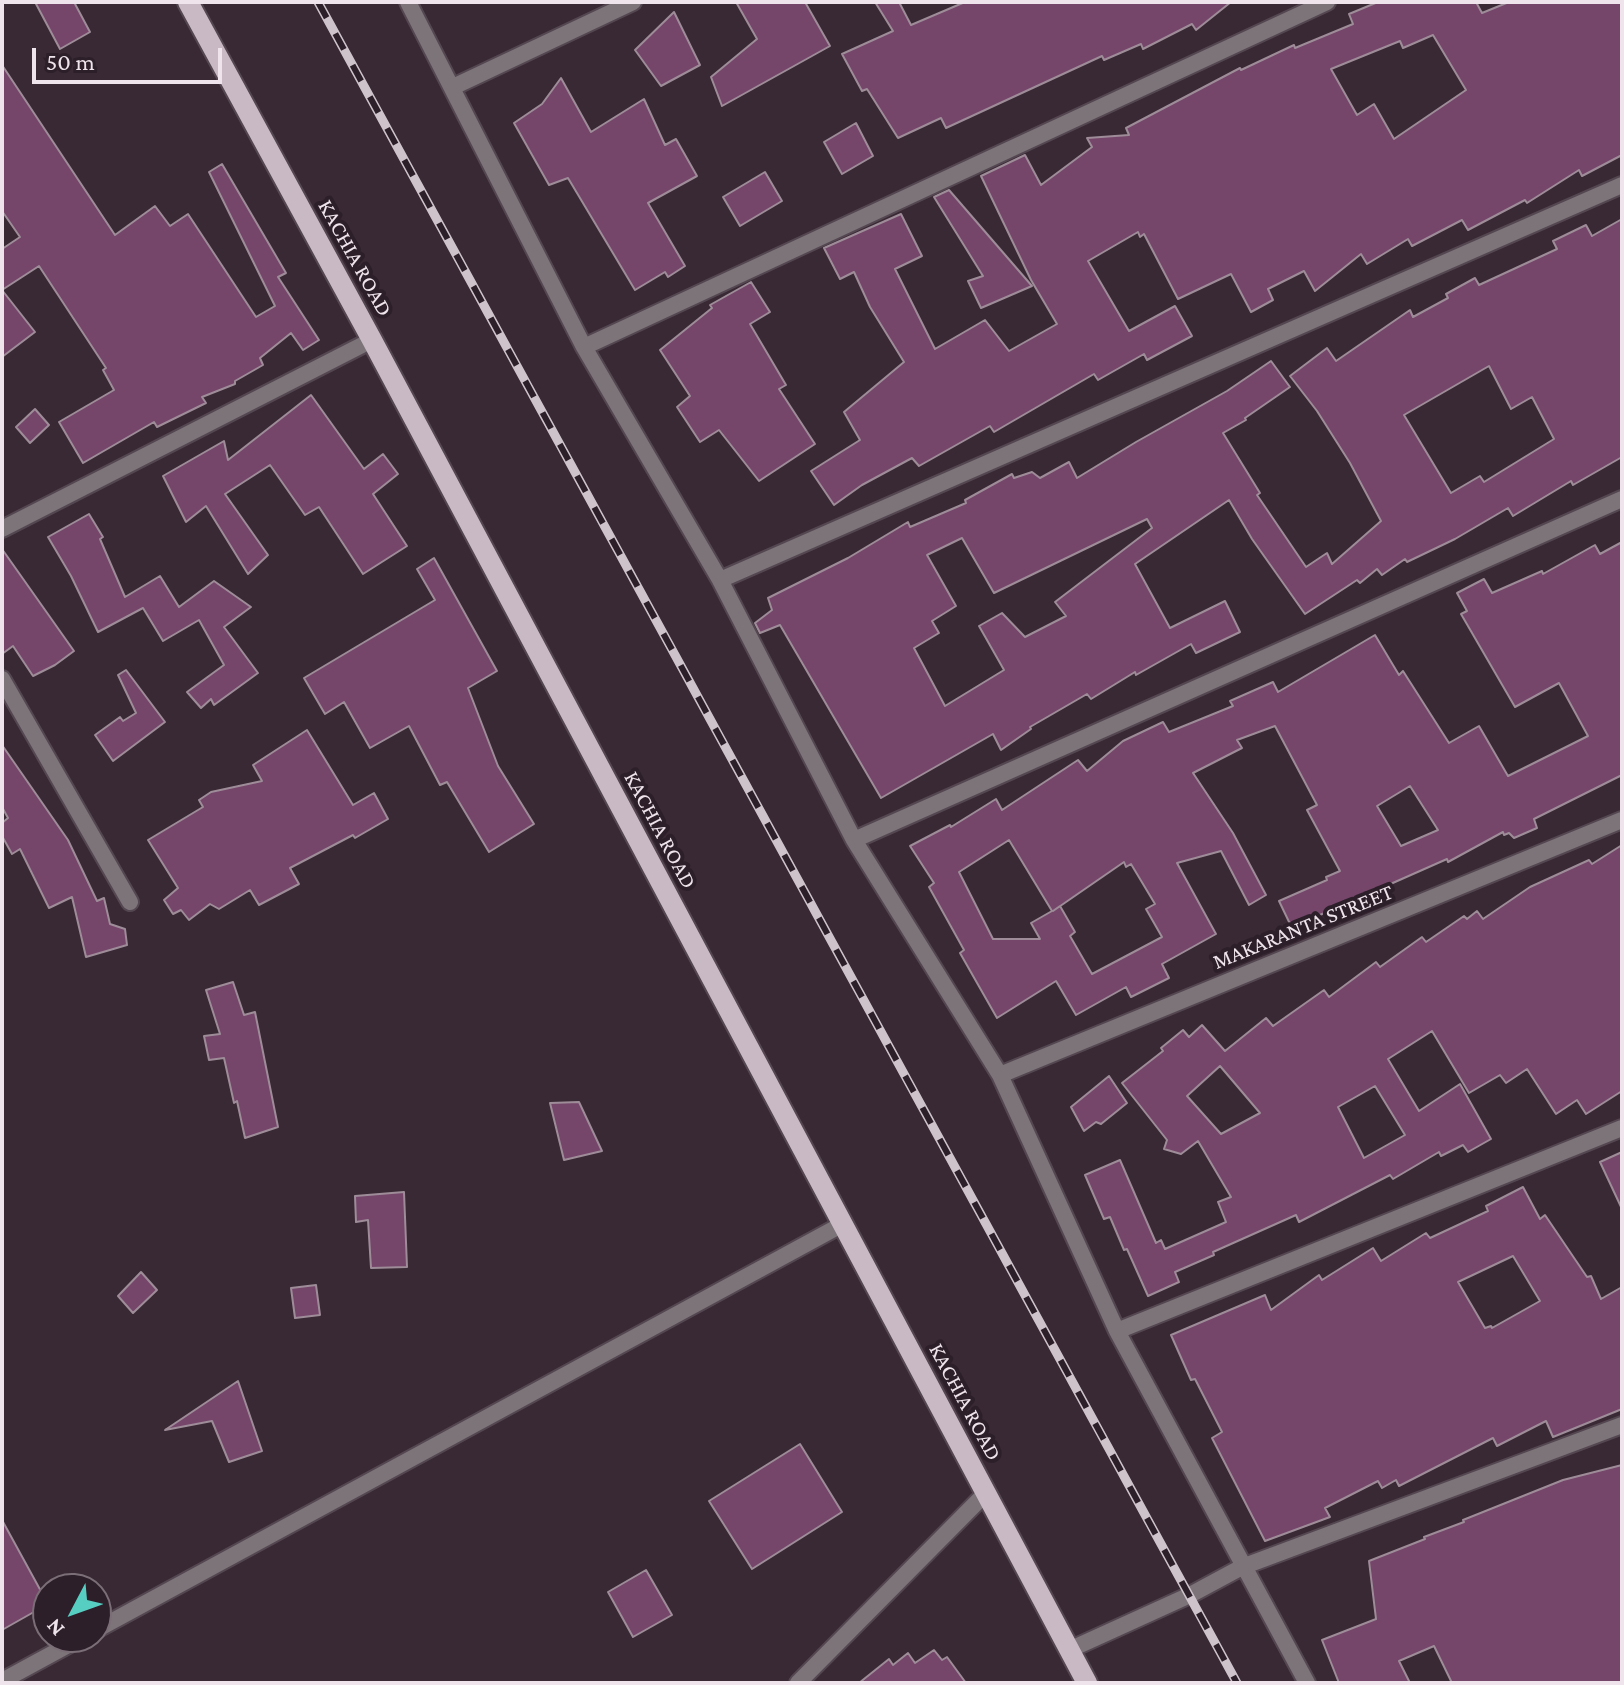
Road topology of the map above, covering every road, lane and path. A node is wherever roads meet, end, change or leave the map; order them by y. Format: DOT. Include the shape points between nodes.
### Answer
graph roads {
  1 [pos="188,2"];
  2 [pos="408,2"];
  3 [pos="633,2"];
  4 [pos="1327,2"];
  5 [pos="453,87"];
  6 [pos="1622,185"];
  7 [pos="372,340"];
  8 [pos="584,347"];
  9 [pos="1622,499"];
  10 [pos="2,529"];
  11 [pos="720,580"];
  12 [pos="2,679"];
  13 [pos="1622,820"];
  14 [pos="854,840"];
  15 [pos="130,902"];
  16 [pos="1000,1075"];
  17 [pos="1622,1128"];
  18 [pos="843,1224"];
  19 [pos="1117,1331"];
  20 [pos="1622,1425"];
  21 [pos="986,1493"];
  22 [pos="1242,1567"];
  23 [pos="112,1621"];
  24 [pos="1069,1650"];
  25 [pos="54,1653"];
  26 [pos="2,1681"];
  27 [pos="798,1683"];
  28 [pos="1087,1683"];
  29 [pos="1307,1683"];
  1 -- 7 [label="main road, KACHIA ROAD"];
  2 -- 5 [label="street"];
  3 -- 5 [label="street"];
  4 -- 8 [label="street"];
  5 -- 8 [label="street"];
  6 -- 11 [label="street"];
  7 -- 10 [label="street"];
  7 -- 18 [label="main road, KACHIA ROAD"];
  8 -- 11 [label="street"];
  9 -- 14 [label="street"];
  11 -- 14 [label="street"];
  12 -- 15 [label="street"];
  13 -- 16 [label="street, MAKARANTA STREET"];
  14 -- 16 [label="street"];
  16 -- 19 [label="street"];
  17 -- 19 [label="street"];
  18 -- 21 [label="main road, KACHIA ROAD"];
  18 -- 23 [label="street"];
  19 -- 22 [label="street"];
  20 -- 22 [label="street"];
  21 -- 24 [label="main road, KACHIA ROAD"];
  21 -- 27 [label="street"];
  22 -- 24 [label="street"];
  22 -- 29 [label="street"];
  24 -- 28 [label="main road, KACHIA ROAD"];
  25 -- 26 [label="street"];
}
